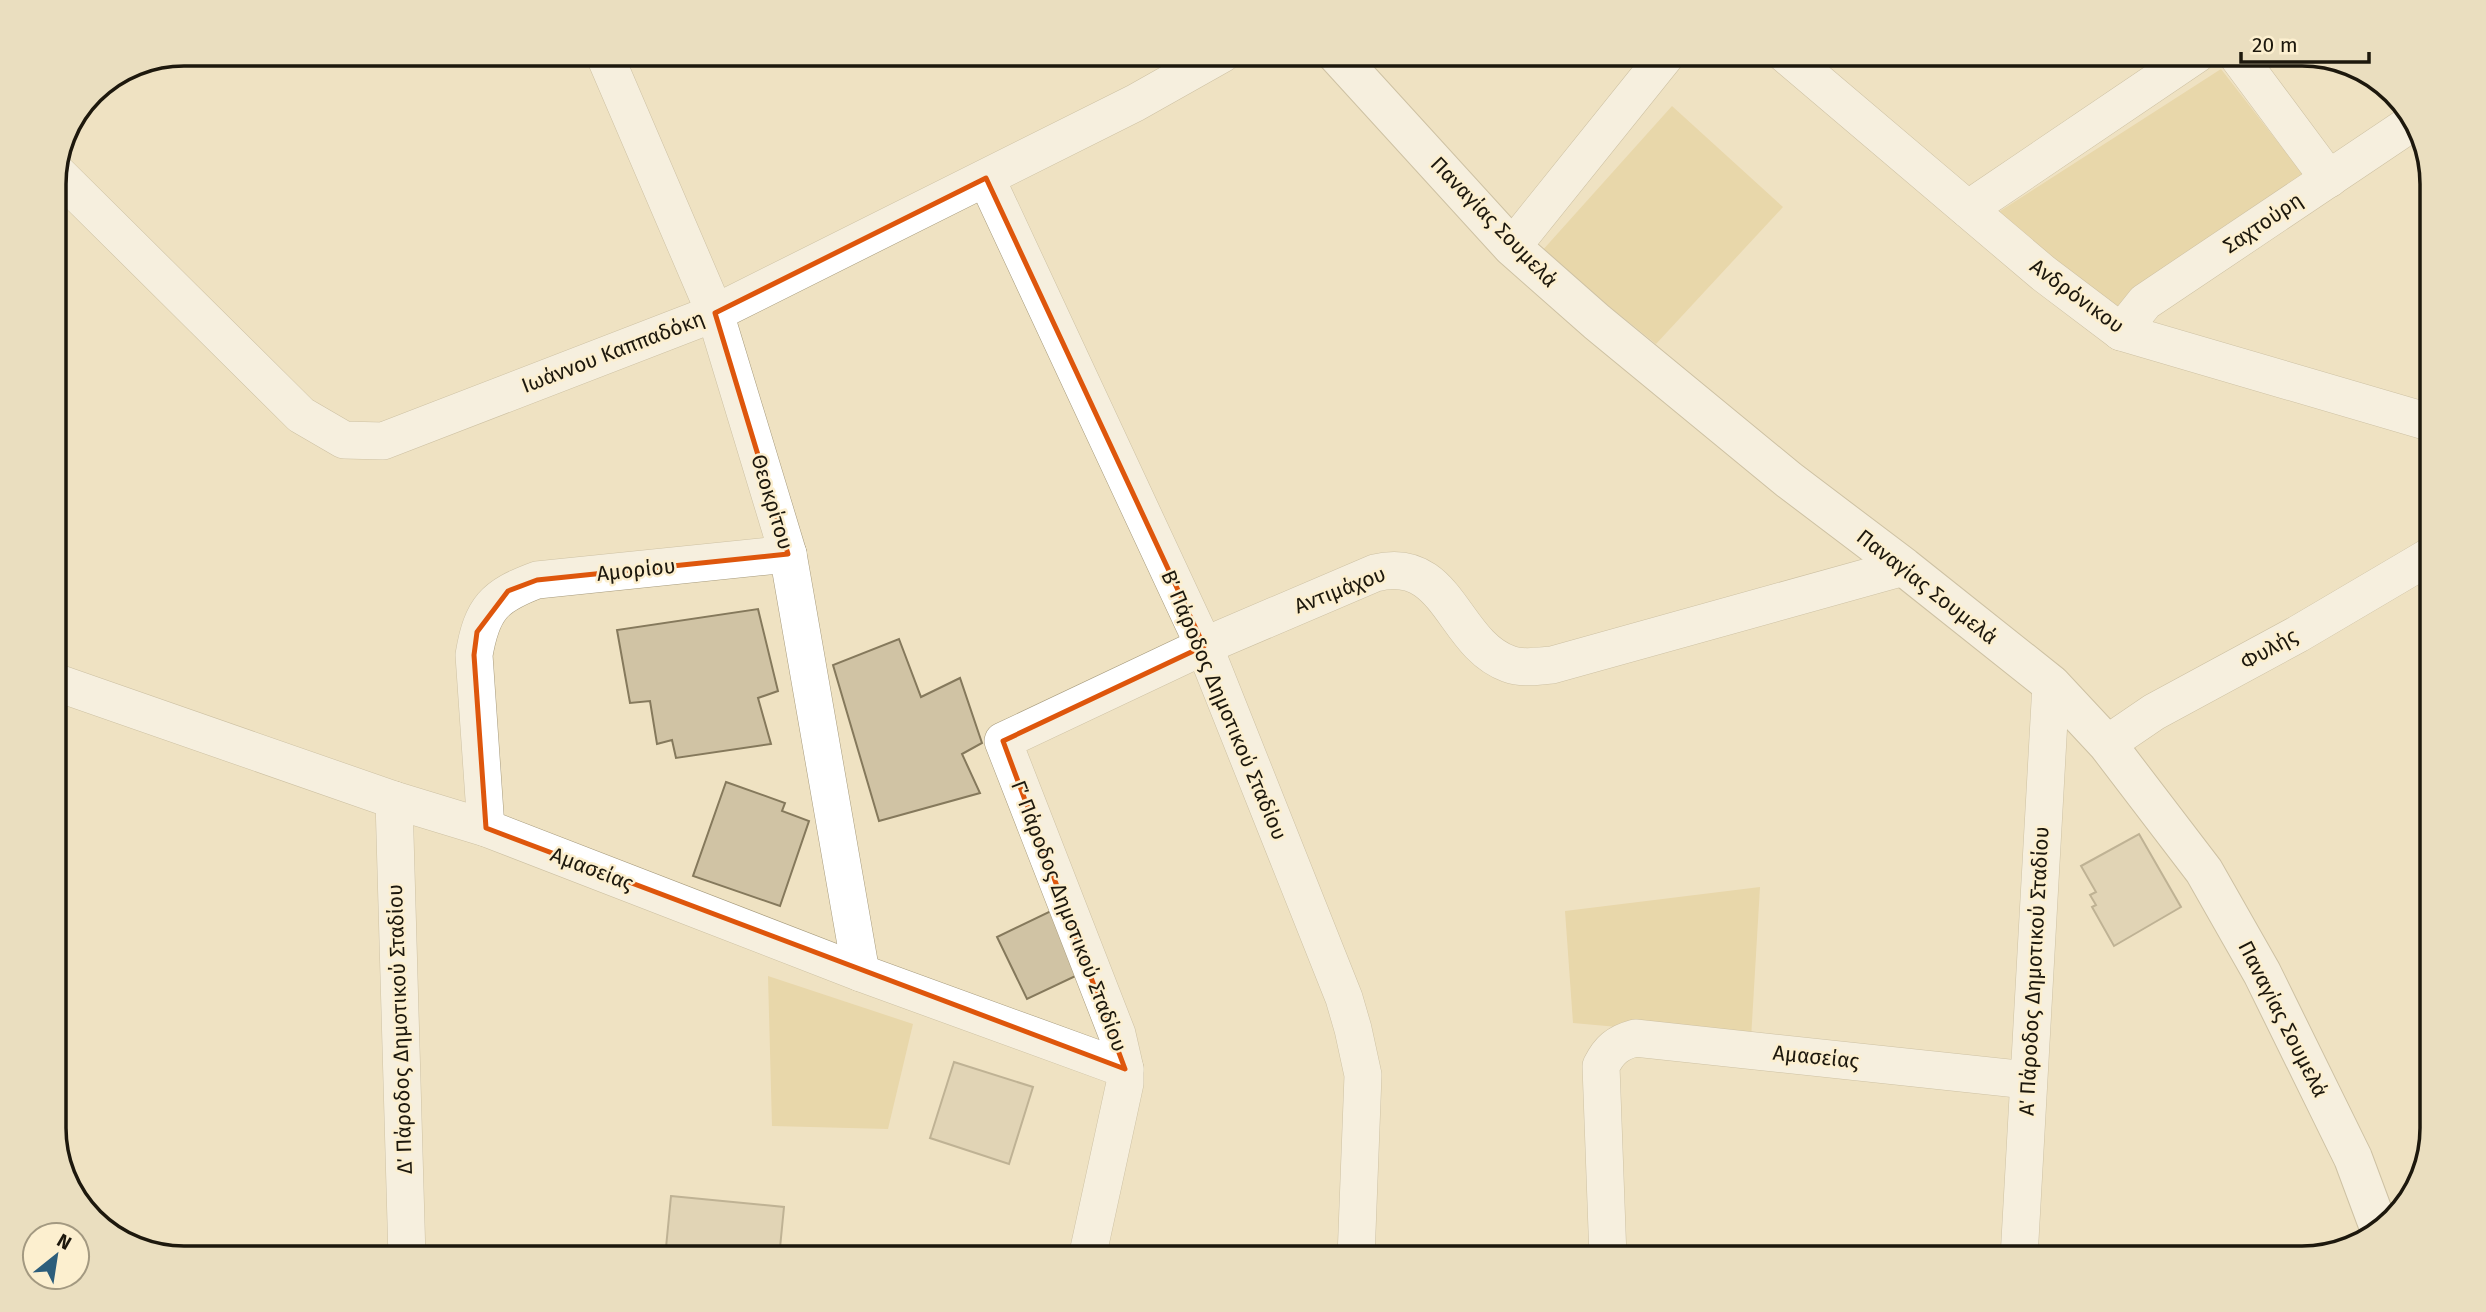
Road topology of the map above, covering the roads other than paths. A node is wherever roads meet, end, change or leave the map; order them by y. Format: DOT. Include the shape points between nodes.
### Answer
graph roads {
  1 [pos="610,66"];
  2 [pos="1201,66"];
  3 [pos="1347,66"];
  4 [pos="1657,66"];
  5 [pos="1799,66"];
  6 [pos="2179,66"];
  7 [pos="2245,66"];
  8 [pos="2405,128"];
  9 [pos="986,178"];
  10 [pos="2329,178"];
  11 [pos="67,184"];
  12 [pos="1968,209"];
  13 [pos="1512,247"];
  14 [pos="715,313"];
  15 [pos="2121,332"];
  16 [pos="2419,419"];
  17 [pos="788,554"];
  18 [pos="2419,562"];
  19 [pos="1905,567"];
  20 [pos="1204,646"];
  21 [pos="2051,684"];
  22 [pos="67,686"];
  23 [pos="1003,741"];
  24 [pos="2107,744"];
  25 [pos="394,800"];
  26 [pos="486,828"];
  27 [pos="861,973"];
  28 [pos="1125,1069"];
  29 [pos="2027,1080"];
  30 [pos="2376,1219"];
  31 [pos="407,1246"];
  32 [pos="1090,1246"];
  33 [pos="1356,1246"];
  34 [pos="1607,1246"];
  35 [pos="2020,1246"];
  1 -- 14 [label="street, Θεοκρίτου"];
  2 -- 9 [label="street, Ιωάννου Καππαδόκη"];
  3 -- 13 [label="street, Παναγίας Σουμελά"];
  4 -- 13 [label="street"];
  5 -- 12 [label="street, Ανδρόνικου"];
  6 -- 12 [label="street"];
  7 -- 10 [label="street"];
  8 -- 10 [label="street, Σαχτούρη"];
  9 -- 14 [label="street, Ιωάννου Καππαδόκη"];
  9 -- 20 [label="street, Β΄ Πάροδος Δημοτικού Σταδίου"];
  10 -- 15 [label="street, Σαχτούρη" via="2145,302"];
  11 -- 14 [label="street, Ιωάννου Καππαδόκη" via="301,415 344,440 383,441"];
  12 -- 15 [label="street, Ανδρόνικου"];
  13 -- 19 [label="street, Παναγίας Σουμελά" via="1789,480"];
  14 -- 17 [label="street, Θεοκρίτου"];
  15 -- 16 [label="street, Ανδρόνικου"];
  17 -- 26 [label="street, Αμορίου" via="537,580 508,591 491,606 478,632 474,655"];
  17 -- 27 [label="street, Θεοκρίτου"];
  18 -- 24 [label="street, Φυλής" via="2154,712"];
  19 -- 20 [label="street, Αντιμάχου" via="1552,665 1510,664 1493,655 1477,643 1438,589 1408,571 1392,568"];
  19 -- 21 [label="street, Παναγίας Σουμελά"];
  20 -- 23 [label="street, Αντιμάχου"];
  20 -- 33 [label="street, Β΄ Πάροδος Δημοτικού Σταδίου" via="1353,1029 1363,1075"];
  21 -- 24 [label="street, Παναγίας Σουμελά"];
  21 -- 29 [label="street, Α΄ Πάροδος Δημοτικού Σταδίου"];
  22 -- 25 [label="street, Αμασείας"];
  23 -- 28 [label="street, Γ΄ Πάροδος Δημοτικού Σταδίου" via="1117,1034"];
  24 -- 30 [label="street, Παναγίας Σουμελά" via="2204,871 2256,962 2353,1158"];
  25 -- 26 [label="street, Αμασείας"];
  25 -- 31 [label="street, Δ΄ Πάροδος Δημοτικού Σταδίου"];
  26 -- 27 [label="street, Αμασείας"];
  27 -- 28 [label="street, Αμασείας"];
  28 -- 32 [label="street, Γ΄ Πάροδος Δημοτικού Σταδίου"];
  29 -- 34 [label="street, Αμασείας" via="1635,1038 1620,1042 1601,1066 1600,1082"];
  29 -- 35 [label="street, Α΄ Πάροδος Δημοτικού Σταδίου"];
}
